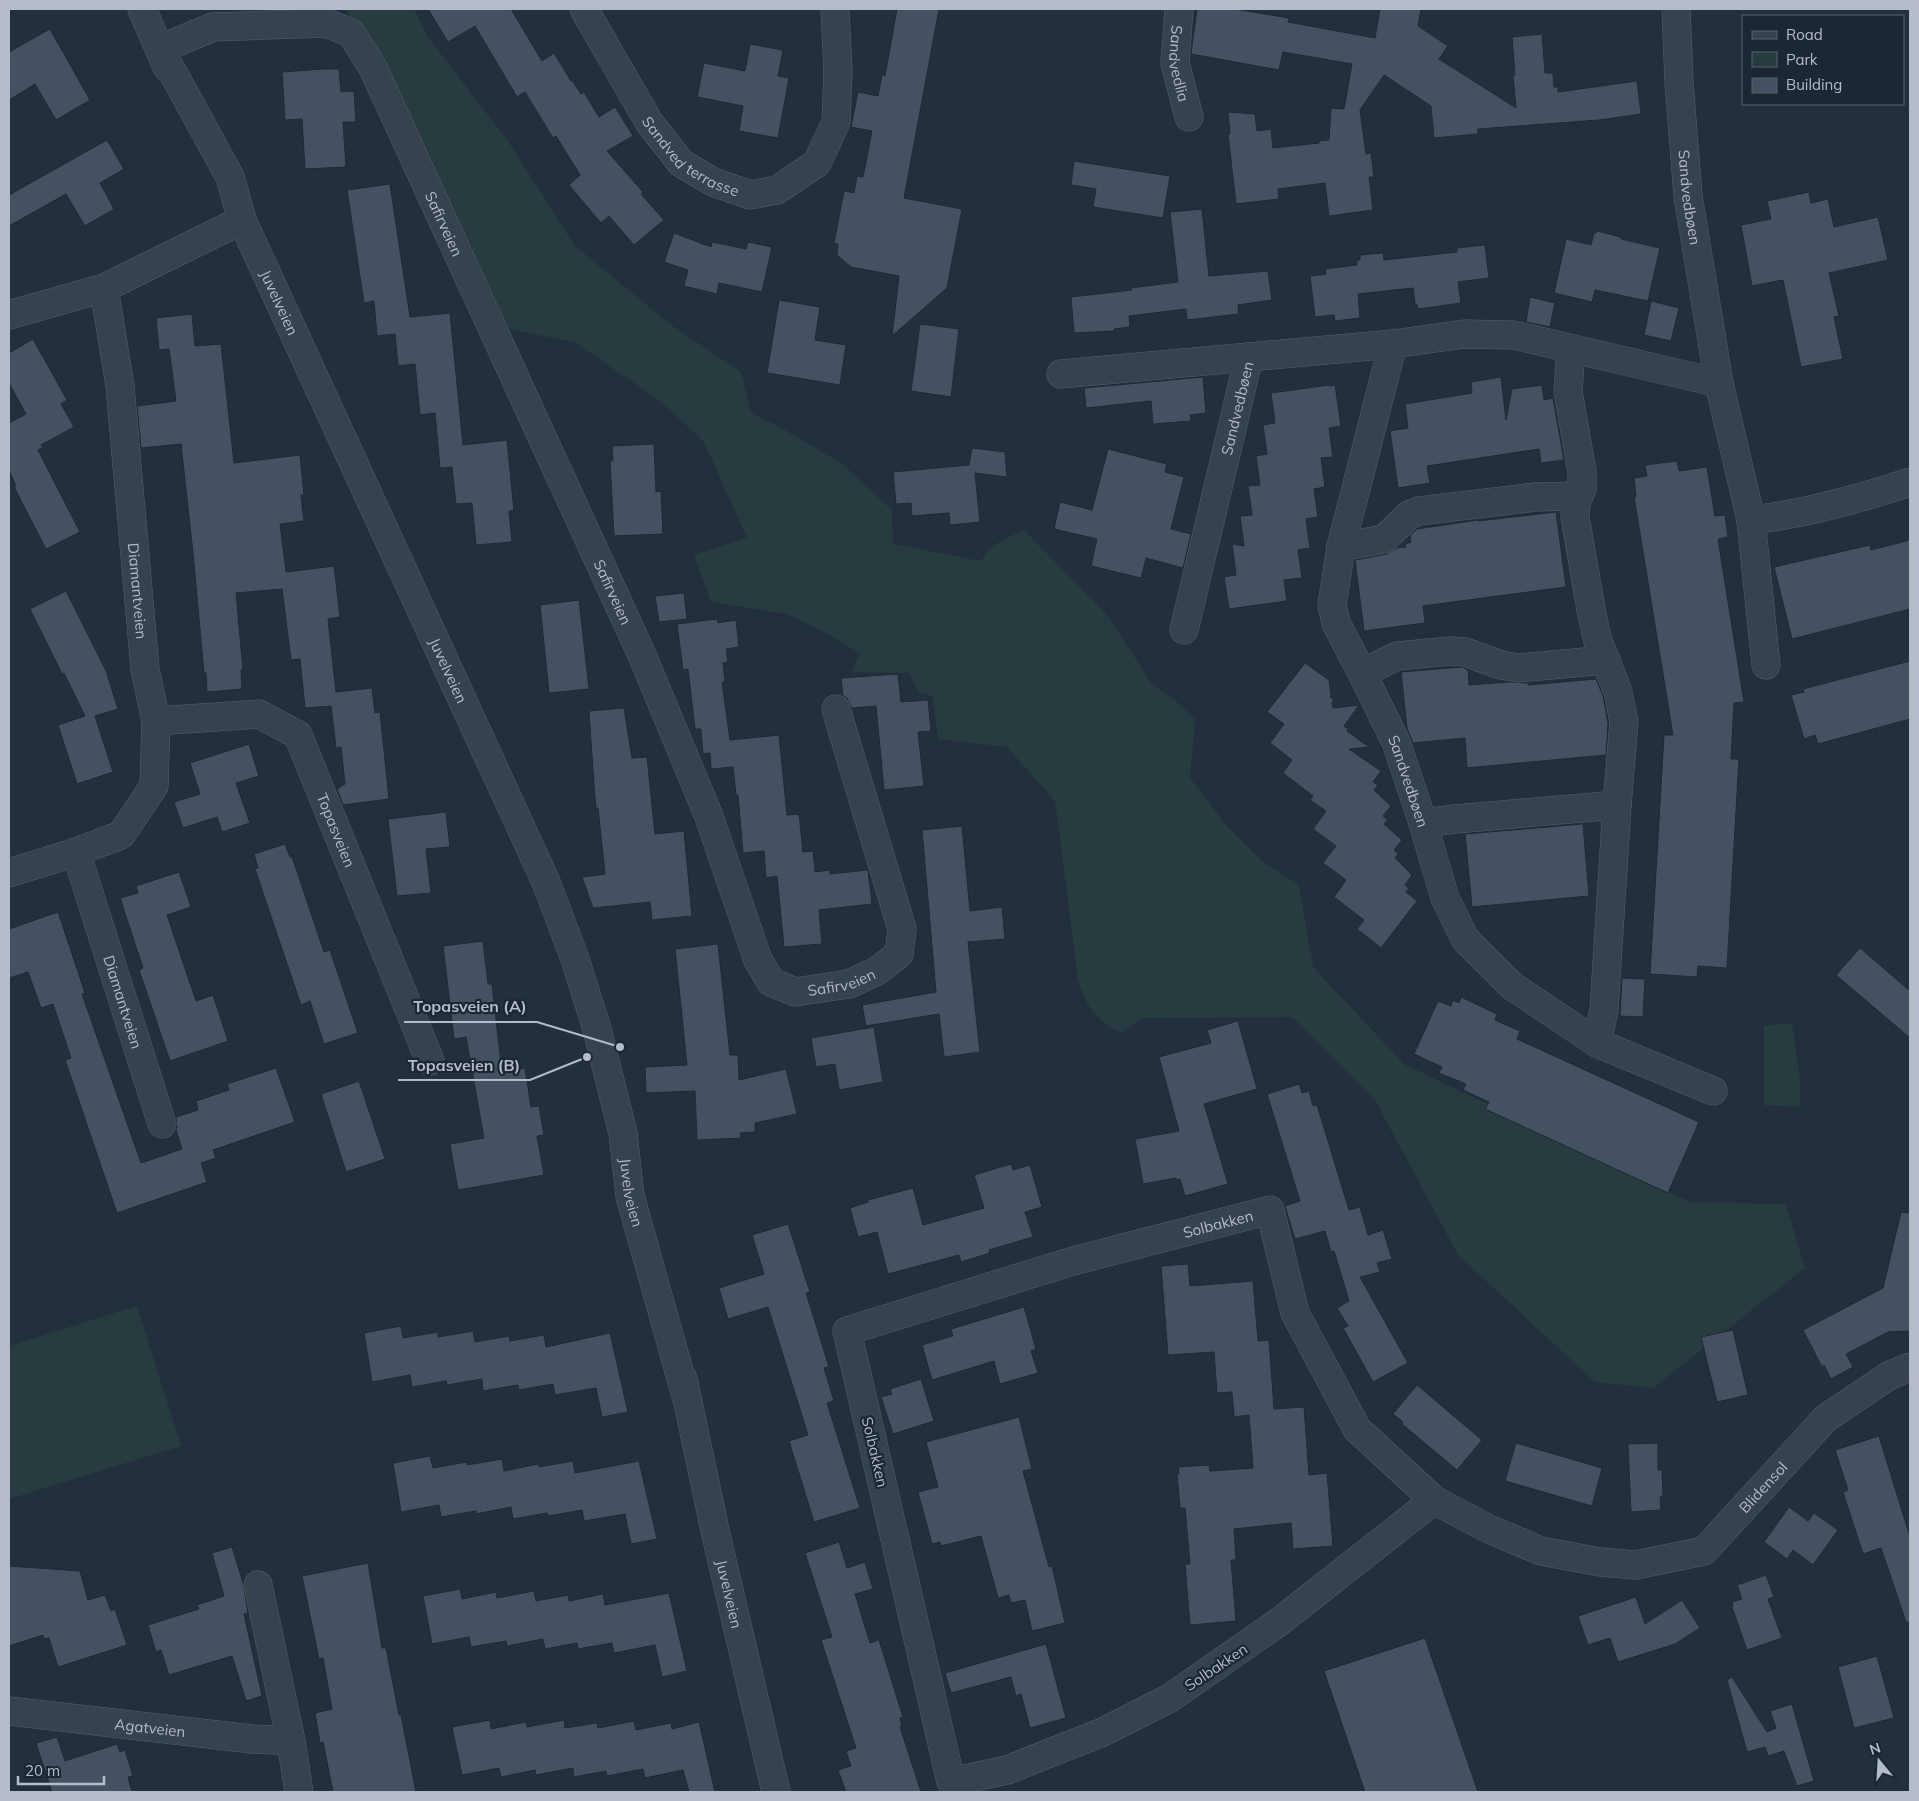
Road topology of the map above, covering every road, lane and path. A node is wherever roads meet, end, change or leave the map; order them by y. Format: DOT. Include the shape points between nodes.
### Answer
graph roads {
  1 [pos="142,9"];
  2 [pos="584,9"];
  3 [pos="835,9"];
  4 [pos="1179,9"];
  5 [pos="1676,9"];
  6 [pos="160,49"];
  7 [pos="1189,117"];
  8 [pos="242,220"];
  9 [pos="104,288"];
  10 [pos="9,315"];
  11 [pos="1392,344"];
  12 [pos="1571,349"];
  13 [pos="1249,357"];
  14 [pos="1060,374"];
  15 [pos="1719,383"];
  16 [pos="1910,482"];
  17 [pos="1579,496"];
  18 [pos="1751,520"];
  19 [pos="1341,547"];
  20 [pos="1184,630"];
  21 [pos="1606,660"];
  22 [pos="1766,664"];
  23 [pos="1362,673"];
  24 [pos="836,709"];
  25 [pos="156,721"];
  26 [pos="1617,805"];
  27 [pos="1423,823"];
  28 [pos="76,852"];
  29 [pos="9,873"];
  30 [pos="1597,1043"];
  31 [pos="430,1061"];
  32 [pos="1713,1091"];
  33 [pos="162,1124"];
  34 [pos="1910,1367"];
  35 [pos="1434,1500"];
  36 [pos="1600,1562"];
  37 [pos="258,1585"];
  38 [pos="9,1711"];
  39 [pos="291,1742"];
  40 [pos="299,1792"];
  41 [pos="776,1792"];
  1 -- 6 [label="street, Juvelveien"];
  2 -- 3 [label="street, Sandved terrasse" via="649,122 680,163 713,182 750,195 777,190 817,163 836,122"];
  4 -- 7 [label="street, Sandvedlia" via="1175,63"];
  5 -- 15 [label="street, Sandvedbøen" via="1688,196"];
  6 -- 8 [label="street, Juvelveien" via="215,184"];
  6 -- 24 [label="street, Safirveien" via="213,27 326,23 350,33 373,68 642,655 708,814 758,960 771,982 795,992 849,984 877,971 899,954 902,929"];
  8 -- 9 [label="street"];
  8 -- 41 [label="street, Juvelveien" via="546,882 575,959 598,1029 623,1133 648,1192 686,1396"];
  9 -- 10 [label="street"];
  9 -- 25 [label="street, Diamantveien" via="120,386 145,669"];
  11 -- 12 [label="street, Sandvedbøen" via="1464,334 1514,335"];
  11 -- 13 [label="street, Sandvedbøen"];
  11 -- 19 [label="street, Sandvedbøen"];
  12 -- 15 [label="street, Sandvedbøen"];
  12 -- 17 [label="street" via="1568,391 1582,472"];
  13 -- 14 [label="street"];
  13 -- 20 [label="street, Sandvedbøen"];
  15 -- 18 [label="street, Sandvedbøen"];
  16 -- 18 [label="street" via="1784,516"];
  17 -- 19 [label="street" via="1535,497 1419,511 1409,515 1384,539"];
  17 -- 21 [label="street" via="1575,517 1579,544 1598,641"];
  18 -- 22 [label="street, Sandvedbøen"];
  19 -- 23 [label="street, Sandvedbøen" via="1332,605 1336,623"];
  21 -- 23 [label="street" via="1518,668 1502,666 1465,652 1445,651 1397,656"];
  21 -- 26 [label="street" via="1618,692 1624,722"];
  23 -- 27 [label="street, Sandvedbøen" via="1396,742"];
  25 -- 28 [label="street, Diamantveien" via="154,786 122,835"];
  25 -- 31 [label="street, Topasveien" via="259,714 298,735"];
  26 -- 27 [label="street"];
  26 -- 30 [label="street" via="1604,1010"];
  27 -- 30 [label="street, Sandvedbøen" via="1445,898 1465,940 1512,986"];
  28 -- 29 [label="street, Diamantveien"];
  28 -- 33 [label="street, Diamantveien"];
  30 -- 32 [label="street, Sandvedbøen"];
  34 -- 36 [label="street, Blidensol" via="1890,1375 1826,1418 1704,1552 1636,1565"];
  35 -- 35 [label="street, Solbakken" via="1279,1622 1170,1698 1103,1732 1007,1770 951,1782 848,1331 1073,1261 1270,1210 1295,1313 1357,1429"];
  35 -- 36 [label="street, Solbakken" via="1489,1529 1541,1551"];
  37 -- 39 [label="street"];
  38 -- 39 [label="street, Agatveien"];
  39 -- 40 [label="street"];
}
